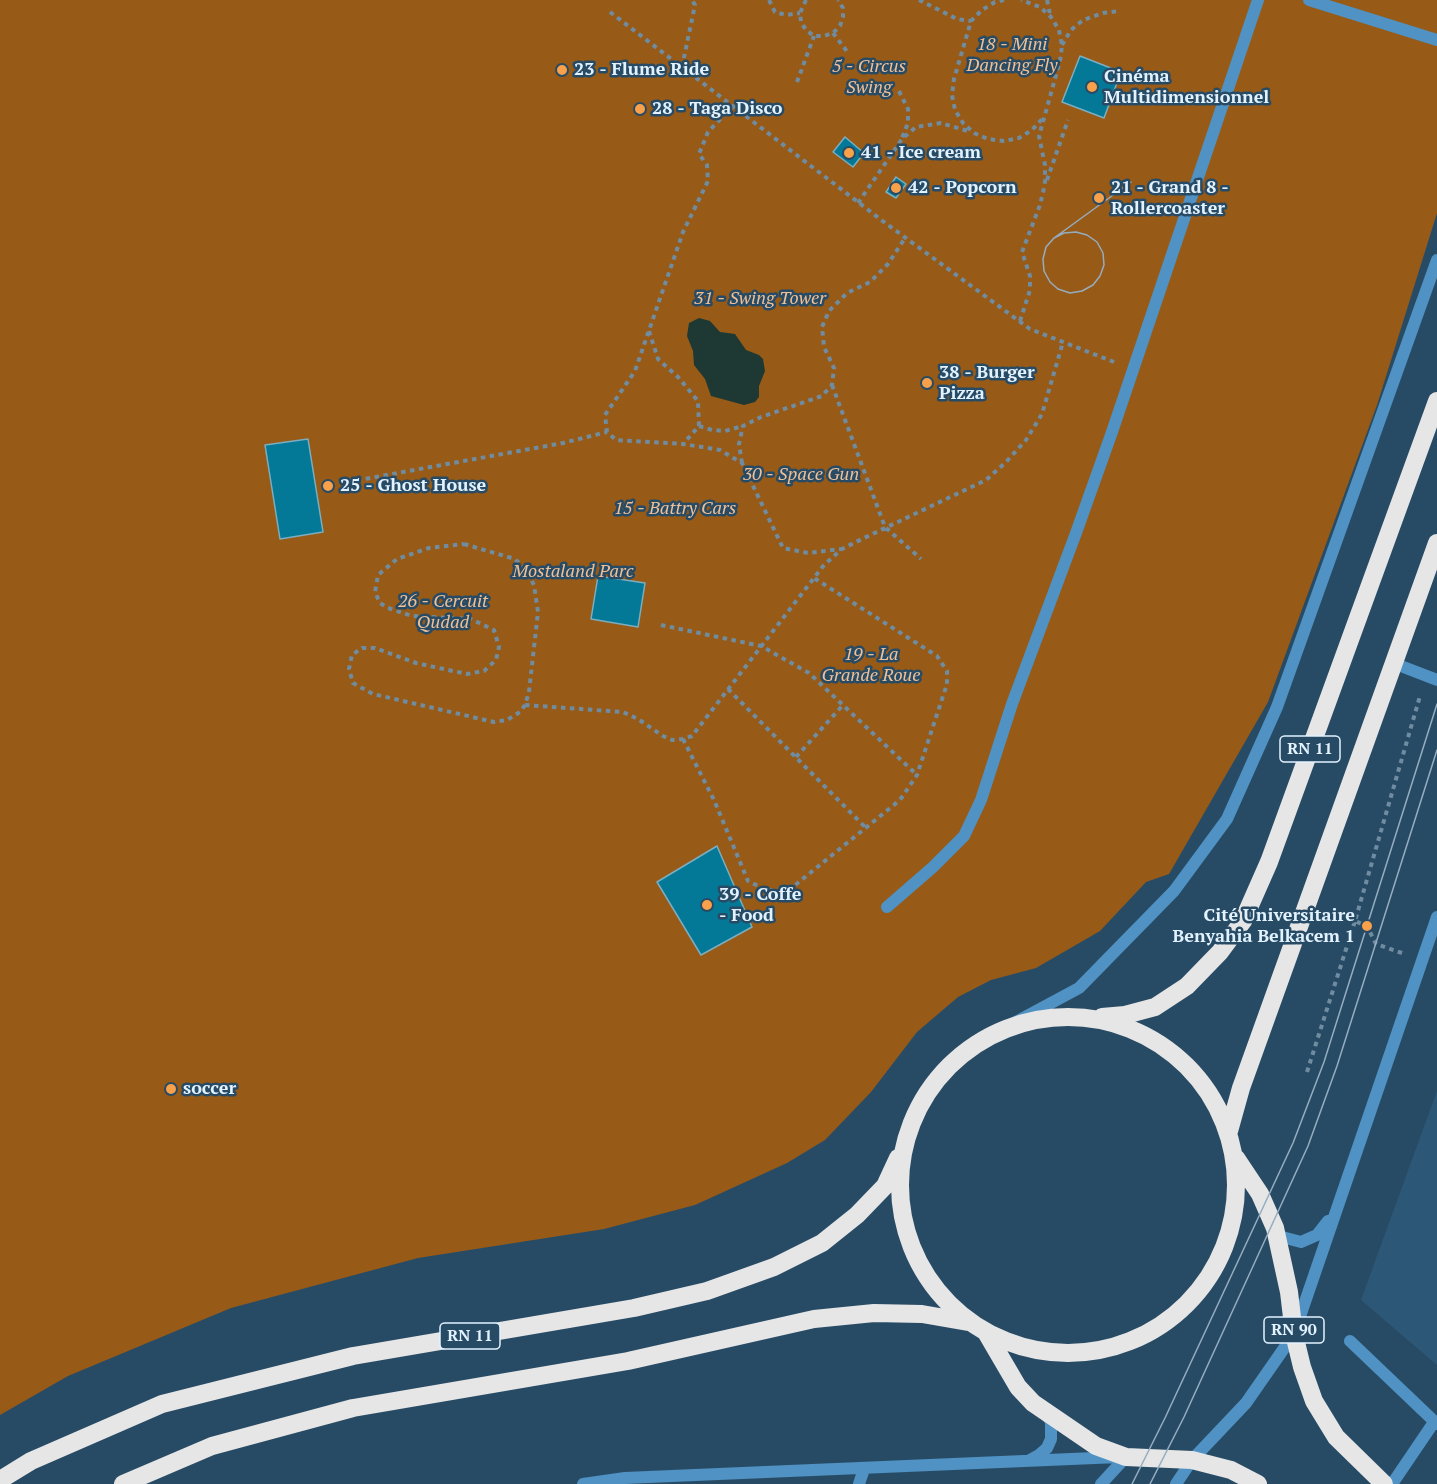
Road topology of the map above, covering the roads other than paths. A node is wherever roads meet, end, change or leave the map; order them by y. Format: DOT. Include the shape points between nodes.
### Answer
graph roads {
  1 [pos="1258,0"];
  2 [pos="1309,0"];
  3 [pos="1437,40"];
  4 [pos="1437,260"];
  5 [pos="1437,401"];
  6 [pos="1437,543"];
  7 [pos="1393,663"];
  8 [pos="1432,678"];
  9 [pos="887,907"];
  10 [pos="1437,917"];
  11 [pos="1095,1018"];
  12 [pos="999,1031"];
  13 [pos="1229,1131"];
  14 [pos="903,1146"];
  15 [pos="1236,1158"];
  16 [pos="1334,1212"];
  17 [pos="1275,1228"];
  18 [pos="968,1322"];
  19 [pos="987,1334"];
  20 [pos="1294,1334"];
  21 [pos="1350,1341"];
  22 [pos="1040,1408"];
  23 [pos="1436,1423"];
  24 [pos="1125,1457"];
  25 [pos="1192,1460"];
  26 [pos="1026,1462"];
  27 [pos="864,1469"];
  28 [pos="0,1480"];
  29 [pos="623,1481"];
  30 [pos="123,1484"];
  31 [pos="583,1484"];
  32 [pos="859,1484"];
  33 [pos="1101,1484"];
  34 [pos="1176,1484"];
  35 [pos="1258,1484"];
  36 [pos="1384,1484"];
  37 [pos="1392,1484"];
  1 -- 9 [label="street" via="1080,522 977,809 964,836"];
  2 -- 3 [label="street"];
  4 -- 12 [label="street" via="1277,706 1227,819 1174,891 1079,988"];
  5 -- 11 [label="highway, RN 11" via="1269,862 1243,921 1220,952 1186,986 1155,1007"];
  6 -- 7 [label="highway, RN 11"];
  7 -- 8 [label="street"];
  7 -- 13 [label="highway, RN 11" via="1240,1088"];
  10 -- 16 [label="street"];
  11 -- 12 [label="highway" via="1046,1017"];
  11 -- 13 [label="highway" via="1139,1032 1178,1056 1209,1090"];
  12 -- 14 [label="highway" via="956,1059 923,1099"];
  13 -- 15 [label="highway"];
  14 -- 18 [label="highway" via="899,1196 909,1244 933,1287"];
  14 -- 28 [label="highway, RN 11" via="885,1186 857,1215 822,1243 774,1267 718,1287 634,1308 353,1356 162,1404 31,1461"];
  15 -- 17 [label="highway, RN 90" via="1260,1194"];
  15 -- 19 [label="highway" via="1236,1212 1223,1253 1187,1306 1143,1337 1092,1353 1038,1352"];
  16 -- 17 [label="street" via="1317,1235 1308,1240 1291,1241"];
  16 -- 20 [label="street"];
  17 -- 20 [label="highway, RN 90"];
  18 -- 19 [label="highway"];
  18 -- 30 [label="highway" via="893,1313 814,1319 628,1360 352,1407 212,1446"];
  19 -- 22 [label="highway" via="1018,1388"];
  20 -- 25 [label="street" via="1246,1403"];
  20 -- 36 [label="highway, RN 90" via="1314,1401 1336,1437"];
  21 -- 23 [label="street"];
  22 -- 24 [label="highway" via="1096,1446"];
  22 -- 26 [label="street" via="1051,1421 1051,1440 1047,1448"];
  23 -- 37 [label="street"];
  24 -- 25 [label="highway"];
  24 -- 26 [label="street"];
  24 -- 33 [label="street"];
  25 -- 34 [label="street"];
  25 -- 35 [label="highway" via="1231,1470"];
  26 -- 27 [label="street"];
  27 -- 29 [label="street"];
  27 -- 32 [label="street"];
  29 -- 31 [label="street"];
}
